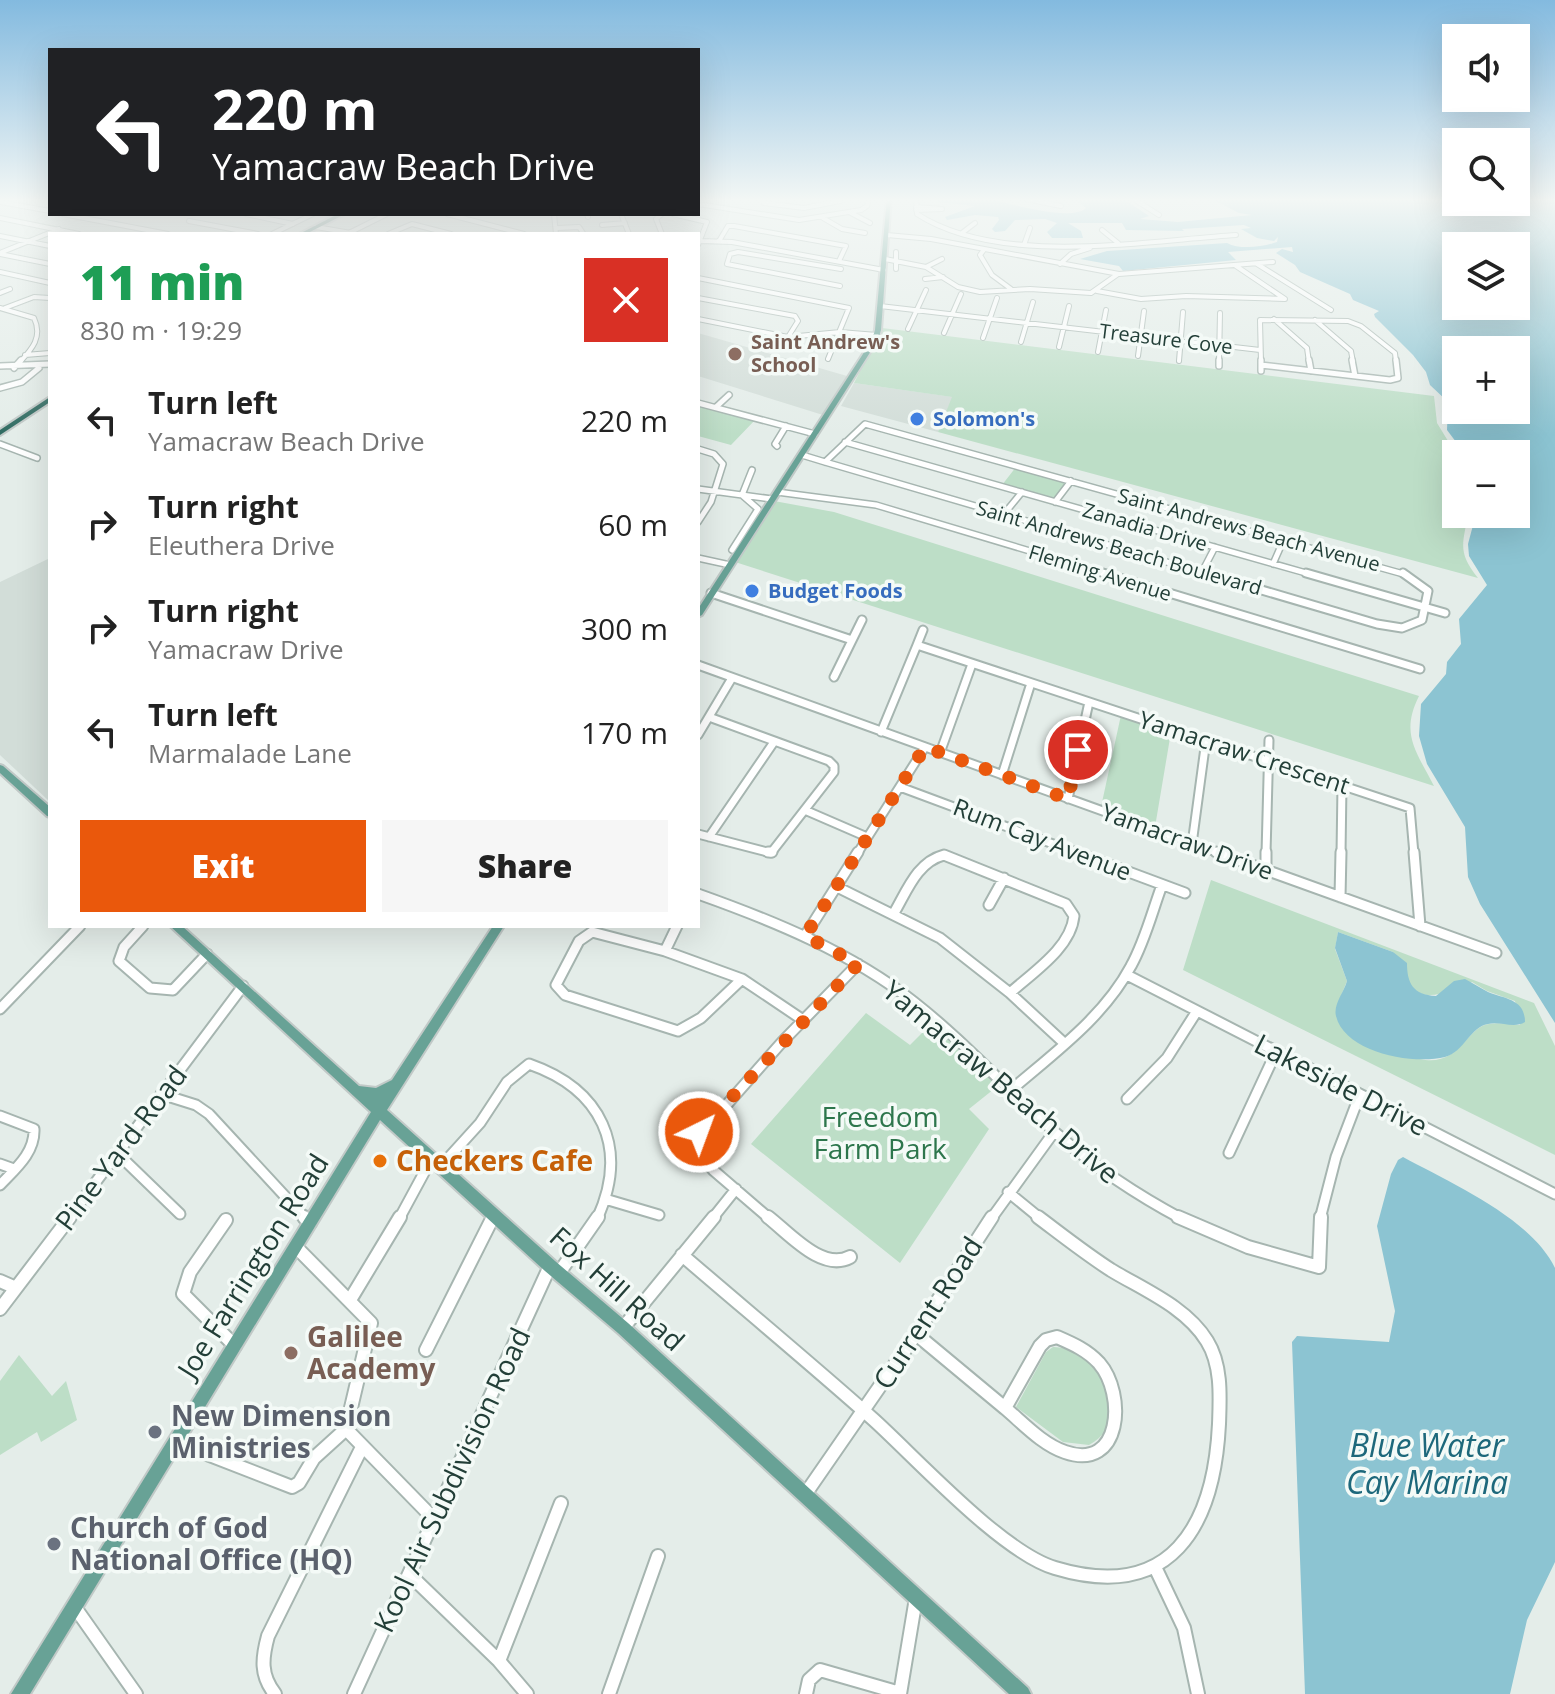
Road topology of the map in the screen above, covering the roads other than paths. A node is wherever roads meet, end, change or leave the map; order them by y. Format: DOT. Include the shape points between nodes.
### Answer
graph roads {
  1 [pos="23,277"];
  2 [pos="732,277"];
  3 [pos="780,277"];
  4 [pos="841,277"];
  5 [pos="883,277"];
  6 [pos="943,277"];
  7 [pos="997,277"];
  8 [pos="1048,277"];
  9 [pos="1115,277"];
  10 [pos="1253,277"];
  11 [pos="1278,277"];
  12 [pos="700,278"];
  13 [pos="925,279"];
  14 [pos="707,280"];
  15 [pos="48,283"];
  16 [pos="724,283"];
  17 [pos="700,285"];
  18 [pos="1212,287"];
  19 [pos="10,289"];
  20 [pos="1011,289"];
  21 [pos="926,290"];
  22 [pos="1045,290"];
  23 [pos="1097,291"];
  24 [pos="0,293"];
  25 [pos="961,294"];
  26 [pos="1216,297"];
  27 [pos="48,298"];
  28 [pos="700,298"];
  29 [pos="997,298"];
  30 [pos="1033,302"];
  31 [pos="880,305"];
  32 [pos="1069,306"];
  33 [pos="2,308"];
  34 [pos="917,309"];
  35 [pos="1106,310"];
  36 [pos="1331,310"];
  37 [pos="1144,311"];
  38 [pos="1183,312"];
  39 [pos="953,313"];
  40 [pos="1220,313"];
  41 [pos="990,318"];
  42 [pos="700,319"];
  43 [pos="1274,319"];
  44 [pos="1315,320"];
  45 [pos="1027,322"];
  46 [pos="1064,326"];
  47 [pos="908,329"];
  48 [pos="1102,330"];
  49 [pos="839,333"];
  50 [pos="944,333"];
  51 [pos="1141,335"];
  52 [pos="790,337"];
  53 [pos="876,337"];
  54 [pos="983,338"];
  55 [pos="1180,340"];
  56 [pos="1021,342"];
  57 [pos="1219,344"];
  58 [pos="793,346"];
  59 [pos="1059,347"];
  60 [pos="1260,349"];
  61 [pos="1098,352"];
  62 [pos="48,353"];
  63 [pos="25,355"];
  64 [pos="1138,356"];
  65 [pos="828,359"];
  66 [pos="1179,361"];
  67 [pos="48,366"];
  68 [pos="48,366"];
  69 [pos="1219,366"];
  70 [pos="0,367"];
  71 [pos="15,367"];
  72 [pos="39,368"];
  73 [pos="1311,371"];
  74 [pos="1355,376"];
  75 [pos="0,388"];
  76 [pos="729,395"];
  77 [pos="48,401"];
  78 [pos="700,403"];
  79 [pos="716,407"];
  80 [pos="786,426"];
  81 [pos="0,433"];
  82 [pos="815,434"];
  83 [pos="845,442"];
  84 [pos="0,444"];
  85 [pos="777,446"];
  86 [pos="700,450"];
  87 [pos="802,455"];
  88 [pos="37,458"];
  89 [pos="825,462"];
  90 [pos="752,470"];
  91 [pos="1071,481"];
  92 [pos="700,489"];
  93 [pos="715,491"];
  94 [pos="1022,492"];
  95 [pos="742,495"];
  96 [pos="775,495"];
  97 [pos="1055,502"];
  98 [pos="1004,514"];
  99 [pos="700,518"];
  100 [pos="1284,539"];
  101 [pos="1215,547"];
  102 [pos="732,550"];
  103 [pos="700,560"];
  104 [pos="1273,564"];
  105 [pos="729,567"];
  106 [pos="1202,572"];
  107 [pos="711,593"];
  108 [pos="1425,607"];
  109 [pos="700,612"];
  110 [pos="1445,613"];
  111 [pos="862,620"];
  112 [pos="923,630"];
  113 [pos="852,640"];
  114 [pos="917,645"];
  115 [pos="972,664"];
  116 [pos="700,666"];
  117 [pos="1420,669"];
  118 [pos="834,677"];
  119 [pos="732,678"];
  120 [pos="1031,683"];
  121 [pos="1089,702"];
  122 [pos="709,717"];
  123 [pos="700,732"];
  124 [pos="881,732"];
  125 [pos="1206,740"];
  126 [pos="1269,740"];
  127 [pos="774,742"];
  128 [pos="925,747"];
  129 [pos="940,753"];
  130 [pos="1268,761"];
  131 [pos="0,768"];
  132 [pos="1002,775"];
  133 [pos="1342,785"];
  134 [pos="900,787"];
  135 [pos="1068,799"];
  136 [pos="48,811"];
  137 [pos="807,811"];
  138 [pos="700,835"];
  139 [pos="709,837"];
  140 [pos="867,837"];
  141 [pos="1192,844"];
  142 [pos="1266,870"];
  143 [pos="1004,878"];
  144 [pos="1162,885"];
  145 [pos="837,887"];
  146 [pos="1185,893"];
  147 [pos="700,895"];
  148 [pos="1340,897"];
  149 [pos="989,905"];
  150 [pos="894,913"];
  151 [pos="1420,926"];
  152 [pos="78,928"];
  153 [pos="141,928"];
  154 [pos="177,928"];
  155 [pos="498,928"];
  156 [pos="676,928"];
  157 [pos="805,936"];
  158 [pos="665,951"];
  159 [pos="1496,953"];
  160 [pos="207,954"];
  161 [pos="858,964"];
  162 [pos="1127,975"];
  163 [pos="742,979"];
  164 [pos="243,986"];
  165 [pos="1010,993"];
  166 [pos="0,1009"];
  167 [pos="1197,1011"];
  168 [pos="803,1020"];
  169 [pos="1064,1043"];
  170 [pos="1276,1052"];
  171 [pos="401,1077"];
  172 [pos="357,1090"];
  173 [pos="1011,1090"];
  174 [pos="161,1094"];
  175 [pos="1360,1094"];
  176 [pos="1127,1099"];
  177 [pos="379,1111"];
  178 [pos="0,1116"];
  179 [pos="398,1127"];
  180 [pos="1054,1132"];
  181 [pos="364,1136"];
  182 [pos="117,1153"];
  183 [pos="1229,1153"];
  184 [pos="436,1162"];
  185 [pos="0,1164"];
  186 [pos="14,1169"];
  187 [pos="0,1185"];
  188 [pos="736,1189"];
  189 [pos="1008,1192"];
  190 [pos="1555,1194"];
  191 [pos="605,1199"];
  192 [pos="180,1214"];
  193 [pos="494,1215"];
  194 [pos="659,1215"];
  195 [pos="226,1220"];
  196 [pos="310,1223"];
  197 [pos="296,1247"];
  198 [pos="682,1255"];
  199 [pos="850,1257"];
  200 [pos="554,1270"];
  201 [pos="0,1281"];
  202 [pos="16,1288"];
  203 [pos="350,1300"];
  204 [pos="0,1309"];
  205 [pos="623,1328"];
  206 [pos="916,1334"];
  207 [pos="235,1346"];
  208 [pos="426,1350"];
  209 [pos="1005,1408"];
  210 [pos="863,1411"];
  211 [pos="346,1429"];
  212 [pos="176,1442"];
  213 [pos="362,1447"];
  214 [pos="804,1496"];
  215 [pos="561,1503"];
  216 [pos="434,1519"];
  217 [pos="658,1556"];
  218 [pos="1155,1567"];
  219 [pos="409,1574"];
  220 [pos="916,1598"];
  221 [pos="74,1606"];
  222 [pos="499,1661"];
  223 [pos="900,1693"];
  224 [pos="20,1694"];
  225 [pos="136,1694"];
  226 [pos="275,1694"];
  227 [pos="354,1694"];
  228 [pos="527,1694"];
  229 [pos="609,1694"];
  230 [pos="806,1694"];
  231 [pos="1022,1694"];
  232 [pos="1198,1694"];
  1 -- 15 [label="street"];
  2 -- 16 [label="street"];
  3 -- 4 [label="street" via="840,290"];
  5 -- 31 [label="main road"];
  6 -- 13 [label="street"];
  6 -- 20 [label="street" via="973,291"];
  7 -- 20 [label="street"];
  8 -- 22 [label="street"];
  9 -- 23 [label="street"];
  10 -- 26 [label="street" via="1285,299"];
  11 -- 36 [label="street"];
  12 -- 14 [label="street"];
  14 -- 16 [label="street"];
  14 -- 17 [label="street"];
  16 -- 49 [label="street" via="847,306 850,310"];
  18 -- 26 [label="street"];
  19 -- 24 [label="street"];
  20 -- 22 [label="street"];
  21 -- 34 [label="street"];
  22 -- 23 [label="street"];
  23 -- 26 [label="street" via="1141,299"];
  25 -- 39 [label="street"];
  27 -- 33 [label="street"];
  28 -- 52 [label="street" via="795,316 798,321"];
  29 -- 41 [label="street"];
  30 -- 45 [label="street"];
  31 -- 34 [label="street, Treasure Cove"];
  31 -- 53 [label="main road"];
  32 -- 46 [label="street"];
  33 -- 63 [label="street" via="34,318 40,326 39,337"];
  34 -- 39 [label="street, Treasure Cove"];
  34 -- 47 [label="street"];
  35 -- 48 [label="street"];
  37 -- 51 [label="street"];
  38 -- 55 [label="street"];
  39 -- 41 [label="street, Treasure Cove"];
  39 -- 50 [label="street"];
  40 -- 57 [label="street"];
  41 -- 45 [label="street, Treasure Cove"];
  41 -- 54 [label="street"];
  42 -- 52 [label="street"];
  43 -- 44 [label="street"];
  43 -- 60 [label="street" via="1260,320"];
  43 -- 73 [label="street" via="1307,348"];
  44 -- 74 [label="street" via="1351,351"];
  44 -- 74 [label="street" via="1356,322 1395,353 1395,380"];
  45 -- 46 [label="street, Treasure Cove"];
  45 -- 56 [label="street"];
  46 -- 48 [label="street, Treasure Cove"];
  46 -- 59 [label="street"];
  48 -- 51 [label="street, Treasure Cove"];
  48 -- 61 [label="street"];
  49 -- 52 [label="street"];
  49 -- 53 [label="street"];
  49 -- 65 [label="street"];
  51 -- 55 [label="street, Treasure Cove"];
  51 -- 64 [label="street"];
  52 -- 58 [label="street"];
  53 -- 82 [label="main road"];
  55 -- 57 [label="street, Treasure Cove"];
  55 -- 66 [label="street"];
  57 -- 60 [label="street, Treasure Cove"];
  57 -- 69 [label="street"];
  60 -- 73 [label="street" via="1261,368"];
  62 -- 63 [label="street"];
  63 -- 71 [label="street"];
  67 -- 71 [label="street"];
  68 -- 72 [label="street"];
  70 -- 71 [label="street"];
  71 -- 72 [label="street"];
  72 -- 75 [label="street" via="22,382"];
  73 -- 74 [label="street"];
  76 -- 79 [label="street"];
  77 -- 81 [label="highway"];
  78 -- 79 [label="street"];
  79 -- 80 [label="street"];
  80 -- 82 [label="street"];
  80 -- 85 [label="street"];
  82 -- 87 [label="main road"];
  83 -- 89 [label="street"];
  83 -- 91 [label="street, Saint Andrews Beach Avenue" via="865,424"];
  83 -- 94 [label="street, Zanadia Drive"];
  84 -- 88 [label="street"];
  86 -- 93 [label="street" via="722,461"];
  87 -- 89 [label="street, Saint Andrews Beach Boulevard"];
  87 -- 96 [label="main road"];
  89 -- 98 [label="street, Saint Andrews Beach Boulevard"];
  90 -- 95 [label="street"];
  91 -- 97 [label="street"];
  91 -- 100 [label="street, Saint Andrews Beach Avenue"];
  92 -- 93 [label="street, Fleming Avenue"];
  93 -- 95 [label="street, Fleming Avenue"];
  93 -- 99 [label="street"];
  94 -- 97 [label="street, Zanadia Drive"];
  94 -- 98 [label="street"];
  95 -- 96 [label="street, Fleming Avenue"];
  95 -- 102 [label="street" via="758,509"];
  96 -- 105 [label="main road"];
  96 -- 117 [label="street, Fleming Avenue" via="876,505"];
  97 -- 101 [label="street, Zanadia Drive"];
  98 -- 106 [label="street, Saint Andrews Beach Boulevard"];
  100 -- 104 [label="street"];
  100 -- 108 [label="street, Saint Andrews Beach Avenue" via="1407,575 1426,588"];
  101 -- 104 [label="street, Zanadia Drive"];
  101 -- 106 [label="street"];
  103 -- 105 [label="street"];
  104 -- 108 [label="street, Zanadia Drive"];
  105 -- 107 [label="main road"];
  106 -- 108 [label="street, Saint Andrews Beach Boulevard" via="1392,627 1417,626"];
  107 -- 109 [label="main road"];
  107 -- 113 [label="street"];
  108 -- 110 [label="street, Zanadia Drive"];
  111 -- 113 [label="street"];
  112 -- 114 [label="street"];
  113 -- 118 [label="street"];
  114 -- 115 [label="street, Yamacraw Crescent"];
  114 -- 124 [label="street"];
  115 -- 120 [label="street, Yamacraw Crescent"];
  115 -- 129 [label="street"];
  116 -- 119 [label="street, Yamacraw Drive"];
  119 -- 122 [label="street"];
  119 -- 124 [label="street, Yamacraw Drive"];
  120 -- 121 [label="street, Yamacraw Crescent"];
  120 -- 132 [label="street"];
  121 -- 125 [label="street, Yamacraw Crescent"];
  121 -- 135 [label="street"];
  122 -- 123 [label="street"];
  122 -- 127 [label="street"];
  124 -- 128 [label="street, Yamacraw Drive"];
  125 -- 130 [label="street, Yamacraw Crescent"];
  125 -- 141 [label="street"];
  126 -- 130 [label="street"];
  127 -- 137 [label="street" via="834,766"];
  127 -- 139 [label="street"];
  128 -- 129 [label="street, Yamacraw Drive"];
  128 -- 134 [label="street"];
  129 -- 132 [label="street, Yamacraw Drive"];
  130 -- 133 [label="street, Yamacraw Crescent"];
  130 -- 142 [label="street"];
  131 -- 136 [label="main road"];
  132 -- 135 [label="street, Yamacraw Drive"];
  133 -- 148 [label="street"];
  133 -- 151 [label="street, Yamacraw Crescent" via="1410,808"];
  134 -- 140 [label="street"];
  134 -- 144 [label="street, Rum Cay Avenue"];
  135 -- 141 [label="street, Yamacraw Drive"];
  137 -- 139 [label="street" via="771,853"];
  137 -- 140 [label="street"];
  138 -- 139 [label="street"];
  140 -- 145 [label="street"];
  141 -- 142 [label="street, Yamacraw Drive"];
  142 -- 148 [label="street, Yamacraw Drive"];
  143 -- 149 [label="street"];
  143 -- 150 [label="street" via="944,855 931,858"];
  143 -- 165 [label="street" via="1056,897 1074,912 1075,921"];
  144 -- 146 [label="street, Rum Cay Avenue"];
  144 -- 162 [label="street"];
  145 -- 150 [label="street"];
  145 -- 157 [label="street"];
  147 -- 157 [label="street, Yamacraw Beach Drive"];
  148 -- 151 [label="street, Yamacraw Drive"];
  150 -- 165 [label="street" via="940,938"];
  151 -- 159 [label="street, Yamacraw Drive"];
  152 -- 166 [label="street"];
  153 -- 160 [label="street" via="119,961 154,991 173,990"];
  154 -- 160 [label="main road, Fox Hill Road"];
  155 -- 171 [label="main road, Joe Farrington Road"];
  156 -- 158 [label="street"];
  157 -- 161 [label="street, Yamacraw Beach Drive"];
  158 -- 163 [label="street"];
  158 -- 163 [label="street" via="588,933 558,978 557,988 678,1031 701,1018"];
  160 -- 164 [label="main road, Fox Hill Road"];
  161 -- 168 [label="street"];
  161 -- 173 [label="street, Yamacraw Beach Drive" via="913,1001"];
  162 -- 167 [label="street, Lakeside Drive"];
  162 -- 169 [label="street"];
  163 -- 168 [label="street"];
  164 -- 172 [label="main road, Fox Hill Road"];
  164 -- 174 [label="street, Pine Yard Road"];
  165 -- 169 [label="street"];
  167 -- 170 [label="street, Lakeside Drive"];
  167 -- 176 [label="street" via="1167,1058"];
  168 -- 188 [label="street" via="692,1144 696,1154"];
  169 -- 173 [label="street"];
  170 -- 175 [label="street, Lakeside Drive"];
  170 -- 183 [label="street"];
  171 -- 172 [label="main road" via="377,1094"];
  171 -- 177 [label="main road, Joe Farrington Road"];
  172 -- 177 [label="main road, Fox Hill Road"];
  173 -- 180 [label="street, Yamacraw Beach Drive"];
  174 -- 182 [label="street, Pine Yard Road"];
  174 -- 196 [label="street" via="209,1114"];
  175 -- 180 [label="street, Yamacraw Beach Drive" via="1323,1202 1319,1267 1232,1241 1170,1214 1102,1171"];
  175 -- 190 [label="street, Lakeside Drive"];
  177 -- 179 [label="main road, Fox Hill Road"];
  177 -- 181 [label="main road, Joe Farrington Road"];
  178 -- 186 [label="street" via="34,1129 34,1142"];
  179 -- 181 [label="main road" via="384,1124"];
  179 -- 184 [label="main road, Fox Hill Road"];
  180 -- 189 [label="street, Current Road"];
  181 -- 196 [label="main road, Joe Farrington Road"];
  182 -- 192 [label="street"];
  182 -- 202 [label="street, Pine Yard Road"];
  184 -- 191 [label="street" via="467,1140 515,1073 529,1064 573,1084 597,1112 609,1166"];
  184 -- 193 [label="main road, Fox Hill Road"];
  184 -- 203 [label="street"];
  185 -- 186 [label="street"];
  186 -- 187 [label="street"];
  188 -- 198 [label="street"];
  188 -- 199 [label="street" via="821,1258 832,1263"];
  189 -- 206 [label="street, Current Road"];
  189 -- 218 [label="street" via="1098,1262 1194,1324 1214,1354 1219,1454 1212,1491 1191,1535"];
  191 -- 194 [label="street"];
  191 -- 200 [label="street, Kool Air Subdivision Road" via="598,1216"];
  193 -- 200 [label="main road, Fox Hill Road"];
  193 -- 208 [label="street"];
  195 -- 207 [label="street" via="197,1260 183,1294"];
  196 -- 197 [label="main road, Joe Farrington Road"];
  197 -- 203 [label="street"];
  197 -- 207 [label="main road, Joe Farrington Road"];
  198 -- 205 [label="street"];
  198 -- 210 [label="street"];
  200 -- 205 [label="main road, Fox Hill Road"];
  200 -- 216 [label="street, Kool Air Subdivision Road"];
  201 -- 202 [label="street"];
  202 -- 204 [label="street, Pine Yard Road"];
  203 -- 211 [label="street" via="371,1323"];
  205 -- 214 [label="main road, Fox Hill Road"];
  206 -- 209 [label="street"];
  206 -- 210 [label="street, Current Road"];
  207 -- 212 [label="main road, Joe Farrington Road"];
  209 -- 209 [label="street" via="1040,1346 1057,1337 1086,1352 1106,1372 1117,1414 1112,1433 1085,1455 1052,1445"];
  210 -- 214 [label="street, Current Road"];
  210 -- 218 [label="street" via="1006,1540 1034,1558 1075,1573 1117,1575"];
  211 -- 212 [label="street" via="292,1487"];
  211 -- 213 [label="street"];
  212 -- 221 [label="main road, Joe Farrington Road"];
  213 -- 216 [label="street"];
  213 -- 226 [label="street" via="268,1636 261,1659 263,1677"];
  214 -- 220 [label="main road, Fox Hill Road"];
  215 -- 222 [label="street"];
  216 -- 219 [label="street, Kool Air Subdivision Road"];
  217 -- 229 [label="street"];
  218 -- 232 [label="street" via="1189,1637"];
  219 -- 222 [label="street"];
  219 -- 227 [label="street, Kool Air Subdivision Road"];
  220 -- 223 [label="street"];
  220 -- 231 [label="main road, Fox Hill Road"];
  221 -- 224 [label="main road, Joe Farrington Road"];
  221 -- 225 [label="street"];
  222 -- 228 [label="street"];
  223 -- 230 [label="street" via="820,1670 809,1680"];
}
